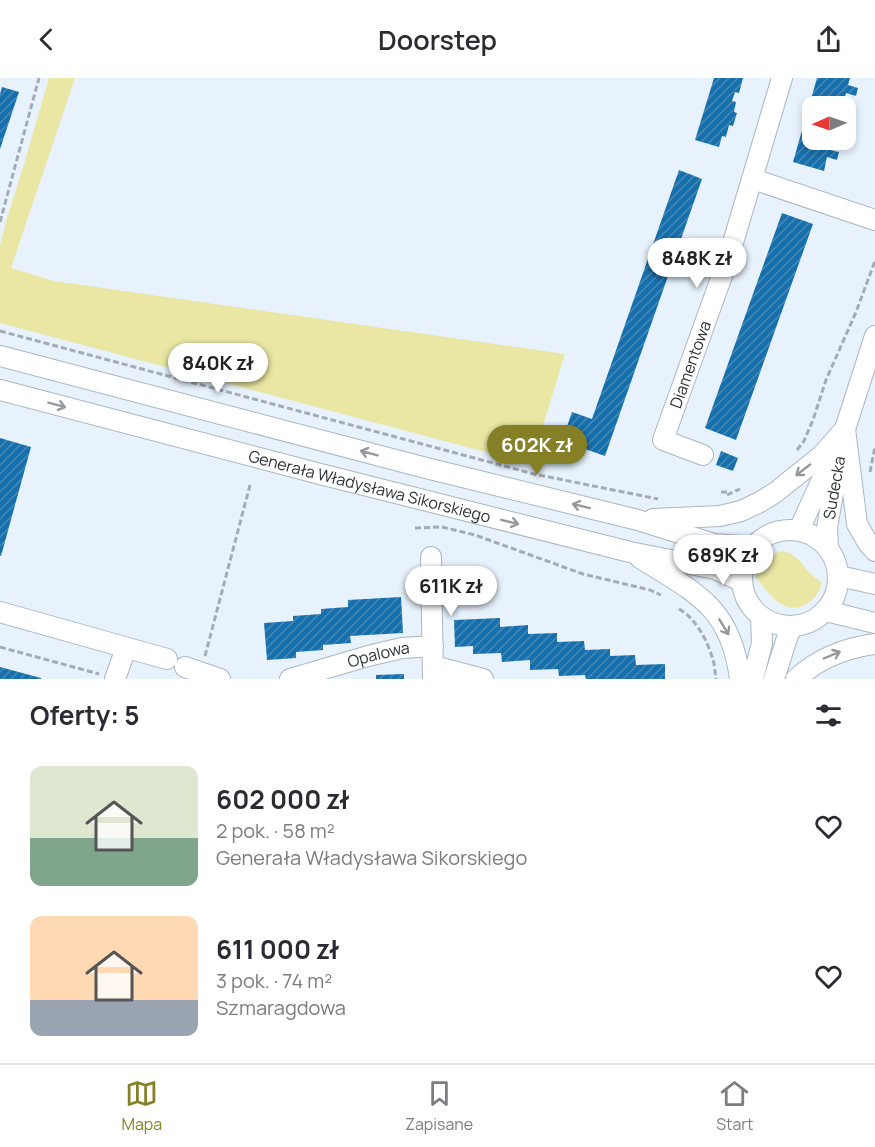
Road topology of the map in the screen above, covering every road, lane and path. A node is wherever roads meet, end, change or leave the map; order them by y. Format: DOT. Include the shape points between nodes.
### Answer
graph roads {
  1 [pos="39,78"];
  2 [pos="782,78"];
  3 [pos="753,179"];
  4 [pos="875,220"];
  5 [pos="0,222"];
  6 [pos="875,261"];
  7 [pos="0,331"];
  8 [pos="875,336"];
  9 [pos="0,356"];
  10 [pos="0,390"];
  11 [pos="845,429"];
  12 [pos="875,447"];
  13 [pos="796,451"];
  14 [pos="703,455"];
  15 [pos="869,477"];
  16 [pos="250,485"];
  17 [pos="744,488"];
  18 [pos="721,492"];
  19 [pos="662,500"];
  20 [pos="638,520"];
  21 [pos="415,528"];
  22 [pos="798,530"];
  23 [pos="753,547"];
  24 [pos="828,547"];
  25 [pos="630,552"];
  26 [pos="875,552"];
  27 [pos="431,557"];
  28 [pos="839,576"];
  29 [pos="741,581"];
  30 [pos="875,584"];
  31 [pos="665,596"];
  32 [pos="681,607"];
  33 [pos="826,611"];
  34 [pos="0,612"];
  35 [pos="761,617"];
  36 [pos="875,623"];
  37 [pos="792,627"];
  38 [pos="875,644"];
  39 [pos="0,647"];
  40 [pos="126,648"];
  41 [pos="167,659"];
  42 [pos="433,664"];
  43 [pos="193,670"];
  44 [pos="115,679"];
  45 [pos="220,679"];
  46 [pos="290,679"];
  47 [pos="483,679"];
  48 [pos="718,679"];
  49 [pos="740,679"];
  50 [pos="753,679"];
  51 [pos="774,679"];
  52 [pos="796,679"];
  1 -- 5 [label="path"];
  2 -- 3 [label="street, Diamentowa"];
  3 -- 4 [label="street"];
  3 -- 14 [label="street, Diamentowa" via="663,440"];
  6 -- 13 [label="path" via="813,420"];
  7 -- 19 [label="path" via="534,474"];
  8 -- 11 [label="street, Sudecka"];
  20 -- 9 [label="street, Generała Władysława Sikorskiego, one-way"];
  10 -- 25 [label="street, Generała Władysława Sikorskiego, one-way"];
  11 -- 20 [label="street, one-way" via="822,455 776,492 741,511 720,516"];
  11 -- 22 [label="street, Sudecka"];
  11 -- 24 [label="street, Sudecka" via="827,528"];
  11 -- 26 [label="street" via="857,524"];
  12 -- 15 [label="path"];
  16 -- 43 [label="path"];
  17 -- 18 [label="path"];
  20 -- 23 [label="street, Generała Władysława Sikorskiego" via="714,544"];
  21 -- 31 [label="path" via="442,527 583,574"];
  22 -- 23 [label="street" via="773,532"];
  22 -- 24 [label="street" via="810,533"];
  23 -- 29 [label="street" via="742,568"];
  24 -- 28 [label="street"];
  25 -- 29 [label="street, Generała Władysława Sikorskiego" via="714,569"];
  25 -- 49 [label="street, one-way" via="705,601 731,639"];
  27 -- 42 [label="street"];
  28 -- 30 [label="street"];
  28 -- 33 [label="street" via="838,588"];
  29 -- 35 [label="street" via="751,607"];
  32 -- 48 [label="path" via="705,640"];
  33 -- 36 [label="street"];
  33 -- 37 [label="street" via="804,625"];
  34 -- 40 [label="street"];
  35 -- 37 [label="street"];
  35 -- 50 [label="street" via="762,643"];
  37 -- 51 [label="street"];
  52 -- 38 [label="street, one-way" via="821,659"];
  39 -- 44 [label="path"];
  40 -- 41 [label="street"];
  40 -- 44 [label="street"];
  42 -- 46 [label="street, Opalowa" via="402,648"];
  42 -- 47 [label="street, Opalowa"];
  43 -- 45 [label="street"];
}
